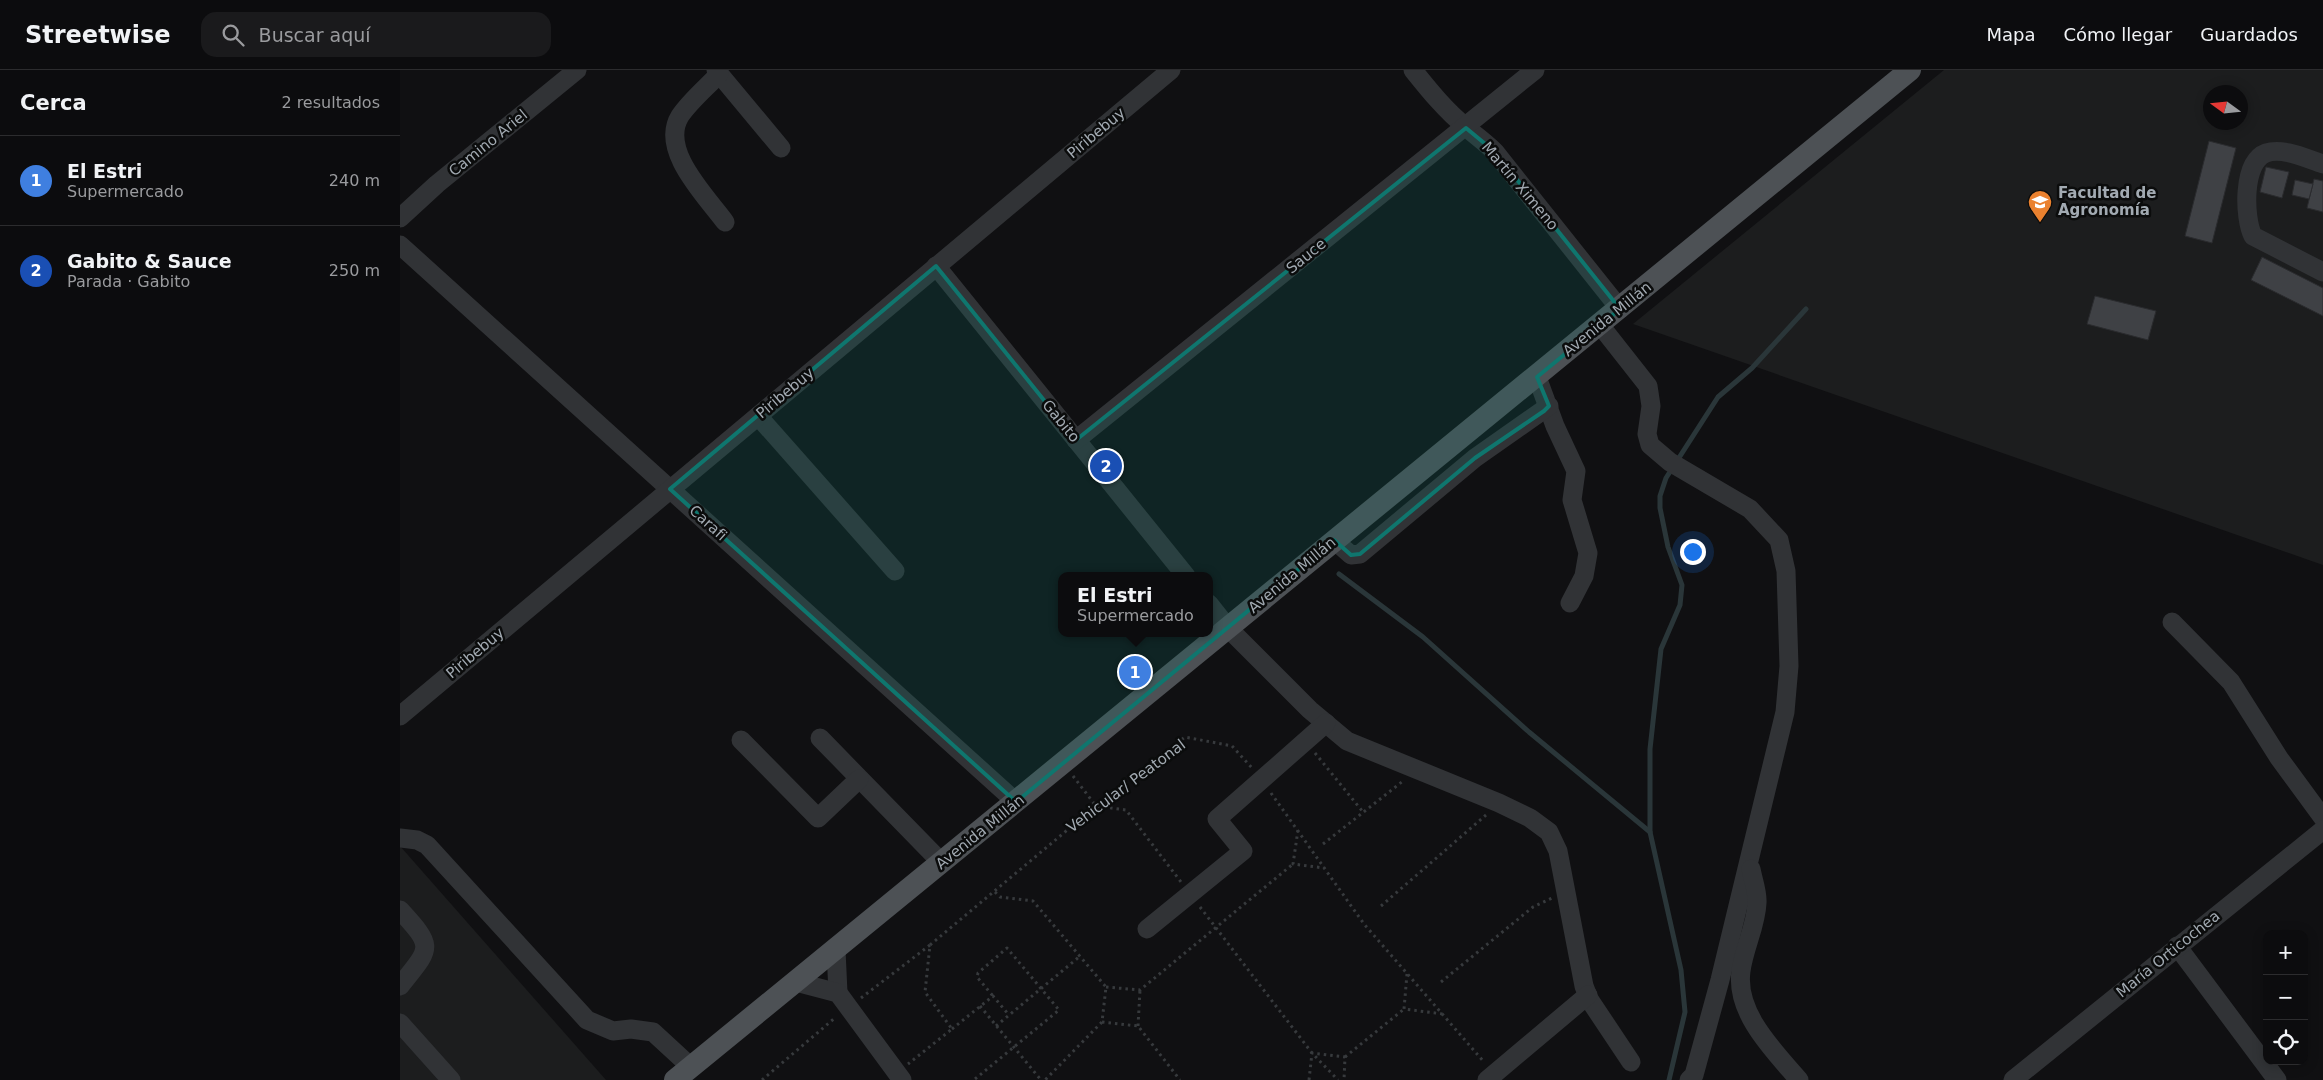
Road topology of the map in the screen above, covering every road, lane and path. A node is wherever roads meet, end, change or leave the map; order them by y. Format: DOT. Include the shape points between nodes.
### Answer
graph roads {
  1 [pos="578,70"];
  2 [pos="1170,70"];
  3 [pos="1413,70"];
  4 [pos="1536,70"];
  5 [pos="1910,70"];
  6 [pos="717,72"];
  7 [pos="1466,128"];
  8 [pos="781,148"];
  9 [pos="2323,164"];
  10 [pos="400,218"];
  11 [pos="725,222"];
  12 [pos="400,245"];
  13 [pos="936,266"];
  14 [pos="2323,272"];
  15 [pos="1620,309"];
  16 [pos="1600,325"];
  17 [pos="1537,376"];
  18 [pos="1549,406"];
  19 [pos="758,416"];
  20 [pos="1076,440"];
  21 [pos="670,489"];
  22 [pos="1334,540"];
  23 [pos="896,571"];
  24 [pos="1183,572"];
  25 [pos="1570,603"];
  26 [pos="1213,609"];
  27 [pos="2172,622"];
  28 [pos="1228,628"];
  29 [pos="400,716"];
  30 [pos="1326,723"];
  31 [pos="820,738"];
  32 [pos="741,740"];
  33 [pos="1306,742"];
  34 [pos="1064,764"];
  35 [pos="1418,768"];
  36 [pos="859,779"];
  37 [pos="1261,779"];
  38 [pos="1016,802"];
  39 [pos="1499,803"];
  40 [pos="1096,806"];
  41 [pos="1363,812"];
  42 [pos="2323,818"];
  43 [pos="1298,830"];
  44 [pos="2323,830"];
  45 [pos="400,838"];
  46 [pos="1323,844"];
  47 [pos="942,863"];
  48 [pos="1750,863"];
  49 [pos="1293,864"];
  50 [pos="1325,868"];
  51 [pos="995,892"];
  52 [pos="1566,892"];
  53 [pos="1190,894"];
  54 [pos="1381,906"];
  55 [pos="400,910"];
  56 [pos="1216,928"];
  57 [pos="1147,929"];
  58 [pos="930,945"];
  59 [pos="2177,946"];
  60 [pos="836,950"];
  61 [pos="1079,957"];
  62 [pos="1407,973"];
  63 [pos="796,982"];
  64 [pos="1441,982"];
  65 [pos="400,986"];
  66 [pos="1106,987"];
  67 [pos="1040,988"];
  68 [pos="1140,990"];
  69 [pos="1588,995"];
  70 [pos="993,996"];
  71 [pos="843,1000"];
  72 [pos="980,1006"];
  73 [pos="1404,1009"];
  74 [pos="1443,1014"];
  75 [pos="1009,1015"];
  76 [pos="1102,1022"];
  77 [pos="996,1026"];
  78 [pos="1138,1026"];
  79 [pos="403,1029"];
  80 [pos="952,1029"];
  81 [pos="1015,1048"];
  82 [pos="1312,1053"];
  83 [pos="1345,1057"];
  84 [pos="1631,1062"];
  85 [pos="683,1074"];
  86 [pos="899,1076"];
  87 [pos="1491,1077"];
  88 [pos="2022,1077"];
  89 [pos="975,1079"];
  90 [pos="451,1080"];
  91 [pos="762,1080"];
  92 [pos="1041,1080"];
  93 [pos="1045,1080"];
  94 [pos="1180,1080"];
  95 [pos="1309,1080"];
  96 [pos="1338,1080"];
  97 [pos="1344,1080"];
  98 [pos="1689,1080"];
  99 [pos="1799,1080"];
  100 [pos="2277,1080"];
  1 -- 10 [label="street, Camino Ariel"];
  2 -- 13 [label="street, Piribebuy"];
  3 -- 7 [label="street, Martín Ximeno"];
  4 -- 7 [label="street, Sauce"];
  5 -- 15 [label="main road, Avenida Millán"];
  6 -- 8 [label="street"];
  6 -- 11 [label="street" via="680,117 673,140 681,162"];
  7 -- 15 [label="street, Martín Ximeno" via="1496,152"];
  7 -- 20 [label="street, Sauce"];
  9 -- 14 [label="street" via="2281,152 2258,157 2247,187 2245,210 2253,236"];
  12 -- 21 [label="street, Carafi"];
  13 -- 19 [label="street, Piribebuy"];
  13 -- 20 [label="street, Gabito"];
  15 -- 16 [label="main road, Avenida Millán"];
  16 -- 17 [label="main road, Avenida Millán"];
  16 -- 48 [label="street" via="1648,386 1651,406 1648,440 1653,450 1750,510 1779,540 1786,572 1789,666 1785,712"];
  17 -- 18 [label="street"];
  17 -- 22 [label="main road, Avenida Millán"];
  18 -- 22 [label="street" via="1475,458 1360,554 1351,555"];
  18 -- 25 [label="street" via="1576,471 1572,500 1588,553 1584,576"];
  19 -- 21 [label="street, Piribebuy"];
  19 -- 23 [label="street"];
  20 -- 24 [label="street, Gabito"];
  21 -- 29 [label="street, Piribebuy"];
  21 -- 38 [label="street, Carafi"];
  22 -- 28 [label="main road, Avenida Millán"];
  26 -- 28 [label="street"];
  27 -- 42 [label="street" via="2231,682 2279,758"];
  28 -- 30 [label="street"];
  28 -- 34 [label="main road, Avenida Millán"];
  30 -- 33 [label="street"];
  30 -- 35 [label="street" via="1348,741"];
  31 -- 36 [label="street"];
  32 -- 36 [label="street" via="818,818"];
  33 -- 37 [label="street"];
  33 -- 41 [label="path"];
  34 -- 38 [label="main road, Avenida Millán"];
  34 -- 40 [label="path"];
  35 -- 39 [label="street"];
  35 -- 41 [label="path"];
  36 -- 47 [label="street"];
  37 -- 40 [label="path, Vehicular/ Peatonal" via="1232,746 1185,737"];
  37 -- 43 [label="path, Vehicular/ Peatonal"];
  37 -- 53 [label="street" via="1217,819 1243,850"];
  38 -- 47 [label="main road, Avenida Millán"];
  39 -- 52 [label="street" via="1530,818 1549,832 1558,852"];
  39 -- 54 [label="path"];
  40 -- 51 [label="path, Vehicular/ Peatonal"];
  40 -- 53 [label="path" via="1126,810"];
  41 -- 46 [label="path"];
  43 -- 49 [label="path"];
  43 -- 50 [label="path, Vehicular/ Peatonal"];
  44 -- 59 [label="street, María Orticochea"];
  45 -- 85 [label="street" via="427,845 587,1020 613,1031 653,1032"];
  47 -- 60 [label="main road, Avenida Millán"];
  48 -- 98 [label="street" via="1694,1075"];
  48 -- 99 [label="street" via="1757,903 1741,971 1745,1004 1764,1040"];
  49 -- 50 [label="path"];
  49 -- 56 [label="path"];
  50 -- 62 [label="path, Vehicular/ Peatonal" via="1364,924"];
  51 -- 58 [label="path, Vehicular/ Peatonal"];
  51 -- 61 [label="path" via="1000,897 1034,901"];
  52 -- 64 [label="path" via="1533,907"];
  52 -- 69 [label="street" via="1580,973"];
  53 -- 56 [label="path"];
  53 -- 57 [label="street"];
  55 -- 65 [label="street" via="423,935 425,943 424,955"];
  56 -- 68 [label="path"];
  56 -- 82 [label="path"];
  58 -- 71 [label="path, Vehicular/ Peatonal"];
  58 -- 80 [label="path" via="925,992"];
  59 -- 88 [label="street, María Orticochea"];
  59 -- 100 [label="street"];
  60 -- 63 [label="main road, Avenida Millán"];
  60 -- 71 [label="street"];
  61 -- 66 [label="path"];
  61 -- 67 [label="path"];
  62 -- 73 [label="path"];
  62 -- 74 [label="path, Vehicular/ Peatonal"];
  63 -- 71 [label="street"];
  63 -- 85 [label="main road, Avenida Millán"];
  66 -- 68 [label="path"];
  66 -- 76 [label="path"];
  67 -- 70 [label="path" via="1007,948 978,973 977,978"];
  67 -- 75 [label="path"];
  67 -- 81 [label="path" via="1059,1010"];
  68 -- 78 [label="path"];
  69 -- 84 [label="street"];
  69 -- 87 [label="street"];
  70 -- 72 [label="path"];
  70 -- 75 [label="path"];
  71 -- 86 [label="street"];
  71 -- 91 [label="path, Vehicular/ Peatonal"];
  72 -- 77 [label="path"];
  72 -- 80 [label="path"];
  73 -- 74 [label="path"];
  73 -- 83 [label="path"];
  74 -- 87 [label="path, Vehicular/ Peatonal"];
  75 -- 77 [label="path"];
  76 -- 78 [label="path"];
  76 -- 93 [label="path"];
  77 -- 81 [label="path"];
  78 -- 94 [label="path"];
  79 -- 90 [label="street"];
  80 -- 86 [label="path"];
  81 -- 89 [label="path"];
  81 -- 92 [label="path"];
  82 -- 83 [label="path"];
  82 -- 95 [label="path"];
  82 -- 96 [label="path"];
  83 -- 97 [label="path"];
}
